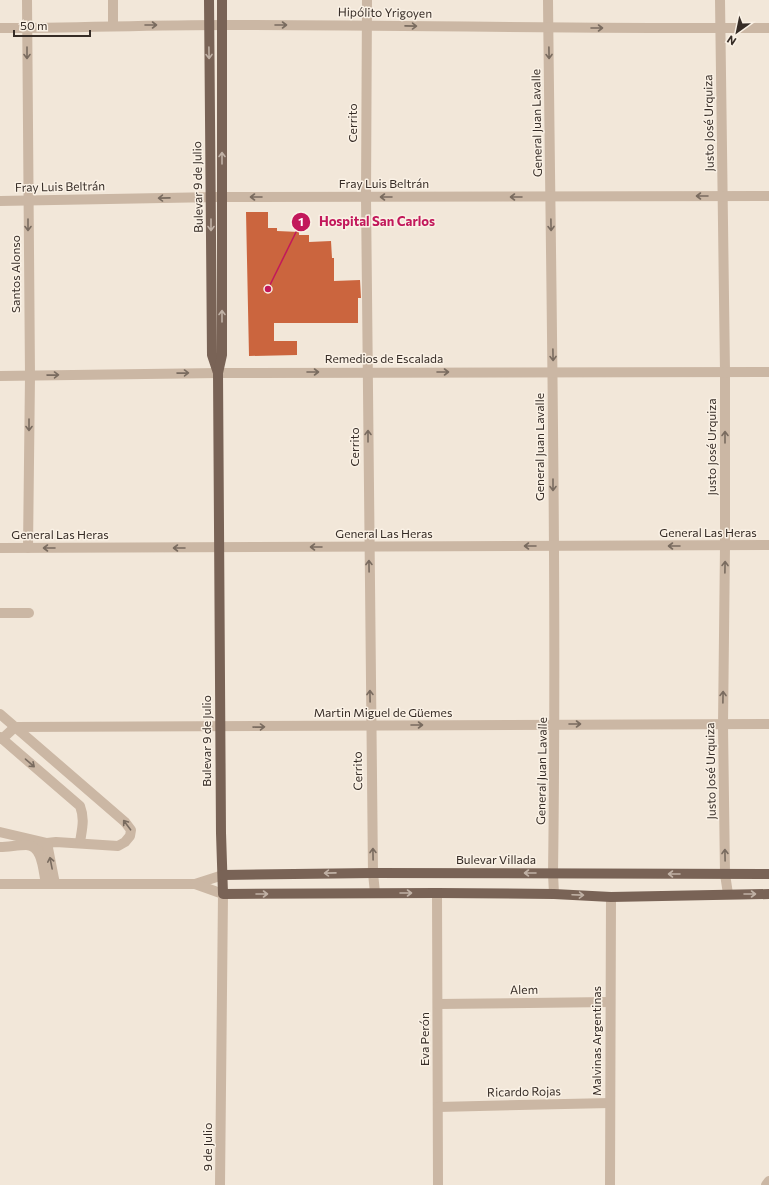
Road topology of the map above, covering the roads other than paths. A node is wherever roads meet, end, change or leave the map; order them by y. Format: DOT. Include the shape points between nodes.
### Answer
graph roads {
  1 [pos="27,0"];
  2 [pos="113,0"];
  3 [pos="209,0"];
  4 [pos="222,0"];
  5 [pos="367,0"];
  6 [pos="548,0"];
  7 [pos="720,0"];
  8 [pos="209,25"];
  9 [pos="221,25"];
  10 [pos="367,25"];
  11 [pos="113,26"];
  12 [pos="0,28"];
  13 [pos="27,28"];
  14 [pos="549,28"];
  15 [pos="720,28"];
  16 [pos="769,28"];
  17 [pos="723,196"];
  18 [pos="769,196"];
  19 [pos="211,197"];
  20 [pos="222,197"];
  21 [pos="366,197"];
  22 [pos="551,197"];
  23 [pos="0,201"];
  24 [pos="28,201"];
  25 [pos="218,372"];
  26 [pos="368,372"];
  27 [pos="553,372"];
  28 [pos="725,372"];
  29 [pos="769,372"];
  30 [pos="0,376"];
  31 [pos="30,376"];
  32 [pos="769,545"];
  33 [pos="554,546"];
  34 [pos="726,546"];
  35 [pos="369,547"];
  36 [pos="0,548"];
  37 [pos="28,548"];
  38 [pos="218,548"];
  39 [pos="0,613"];
  40 [pos="29,613"];
  41 [pos="0,714"];
  42 [pos="555,724"];
  43 [pos="769,724"];
  44 [pos="723,725"];
  45 [pos="370,726"];
  46 [pos="15,727"];
  47 [pos="220,727"];
  48 [pos="1,738"];
  49 [pos="0,832"];
  50 [pos="80,842"];
  51 [pos="47,843"];
  52 [pos="0,847"];
  53 [pos="39,852"];
  54 [pos="373,873"];
  55 [pos="553,874"];
  56 [pos="725,874"];
  57 [pos="769,874"];
  58 [pos="223,875"];
  59 [pos="0,884"];
  60 [pos="51,884"];
  61 [pos="195,884"];
  62 [pos="375,893"];
  63 [pos="437,893"];
  64 [pos="223,894"];
  65 [pos="554,894"];
  66 [pos="728,894"];
  67 [pos="769,894"];
  68 [pos="611,897"];
  69 [pos="610,1002"];
  70 [pos="438,1004"];
  71 [pos="610,1103"];
  72 [pos="438,1107"];
  73 [pos="221,1109"];
  74 [pos="769,1181"];
  75 [pos="220,1185"];
  76 [pos="438,1185"];
  77 [pos="610,1185"];
  78 [pos="766,1185"];
  1 -- 13 [label="street, Santos Alonso"];
  2 -- 11 [label="street"];
  3 -- 8 [label="main road, Bulevar 9 de Julio"];
  4 -- 9 [label="main road, Bulevar 9 de Julio"];
  5 -- 10 [label="street, Cerrito"];
  6 -- 14 [label="street, General Juan Lavalle"];
  7 -- 15 [label="street, Justo José Urquiza"];
  8 -- 9 [label="street, Hipólito Yrigoyen"];
  11 -- 8 [label="street, Hipólito Yrigoyen, one-way"];
  8 -- 19 [label="main road, Bulevar 9 de Julio, one-way"];
  9 -- 10 [label="street, Hipólito Yrigoyen, one-way"];
  20 -- 9 [label="main road, Bulevar 9 de Julio, one-way"];
  10 -- 14 [label="street, Hipólito Yrigoyen, one-way"];
  10 -- 21 [label="street, Cerrito"];
  11 -- 13 [label="street, Hipólito Yrigoyen"];
  12 -- 13 [label="street, Hipólito Yrigoyen"];
  13 -- 24 [label="street, Santos Alonso, one-way"];
  14 -- 15 [label="street, Hipólito Yrigoyen, one-way"];
  14 -- 22 [label="street, General Juan Lavalle, one-way"];
  15 -- 16 [label="street, Hipólito Yrigoyen"];
  15 -- 17 [label="street, Justo José Urquiza"];
  17 -- 18 [label="street, Fray Luis Beltrán"];
  17 -- 22 [label="street, Fray Luis Beltrán, one-way"];
  17 -- 28 [label="street, Justo José Urquiza"];
  19 -- 20 [label="street, Fray Luis Beltrán"];
  19 -- 24 [label="street, Fray Luis Beltrán, one-way"];
  19 -- 25 [label="main road, Bulevar 9 de Julio, one-way" via="212,355"];
  21 -- 20 [label="street, Fray Luis Beltrán, one-way"];
  25 -- 20 [label="main road, Bulevar 9 de Julio, one-way" via="222,355"];
  22 -- 21 [label="street, Fray Luis Beltrán, one-way"];
  21 -- 26 [label="street, Cerrito"];
  22 -- 27 [label="street, General Juan Lavalle, one-way"];
  23 -- 24 [label="street, Fray Luis Beltrán"];
  24 -- 31 [label="street, Santos Alonso, one-way"];
  25 -- 26 [label="street, Remedios de Escalada, one-way"];
  31 -- 25 [label="street, Remedios de Escalada, one-way"];
  25 -- 38 [label="main road, Bulevar 9 de Julio"];
  26 -- 27 [label="street, Remedios de Escalada, one-way"];
  35 -- 26 [label="street, Cerrito, one-way"];
  27 -- 28 [label="street, Remedios de Escalada"];
  27 -- 33 [label="street, General Juan Lavalle, one-way"];
  28 -- 29 [label="street, Remedios de Escalada"];
  34 -- 28 [label="street, Justo José Urquiza, one-way"];
  30 -- 31 [label="street, Remedios de Escalada"];
  31 -- 37 [label="street, Santos Alonso, one-way"];
  32 -- 34 [label="street, General Las Heras"];
  34 -- 33 [label="street, General Las Heras, one-way"];
  33 -- 35 [label="street, General Las Heras, one-way"];
  33 -- 42 [label="street, General Juan Lavalle"];
  44 -- 34 [label="street, Justo José Urquiza, one-way"];
  35 -- 38 [label="street, General Las Heras, one-way"];
  45 -- 35 [label="street, Cerrito, one-way"];
  36 -- 37 [label="street, General Las Heras"];
  38 -- 37 [label="street, General Las Heras, one-way"];
  38 -- 47 [label="main road, Bulevar 9 de Julio"];
  39 -- 40 [label="street"];
  41 -- 46 [label="street"];
  42 -- 44 [label="street, Martin Miguel de Güemes, one-way"];
  45 -- 42 [label="street, Martin Miguel de Güemes, one-way"];
  42 -- 55 [label="street, General Juan Lavalle"];
  43 -- 44 [label="street, Martin Miguel de Güemes"];
  56 -- 44 [label="street, Justo José Urquiza, one-way"];
  47 -- 45 [label="street, Martin Miguel de Güemes, one-way"];
  54 -- 45 [label="street, Cerrito, one-way"];
  46 -- 47 [label="street, Martin Miguel de Güemes"];
  46 -- 48 [label="street"];
  50 -- 46 [label="street, one-way" via="118,846 130,836 131,830"];
  47 -- 58 [label="main road, Bulevar 9 de Julio"];
  48 -- 50 [label="street, one-way" via="80,806 84,820"];
  49 -- 51 [label="street"];
  50 -- 51 [label="street"];
  51 -- 53 [label="street"];
  60 -- 51 [label="street, one-way"];
  52 -- 53 [label="street" via="26,845"];
  53 -- 60 [label="street"];
  55 -- 54 [label="main road, Bulevar Villada, one-way"];
  54 -- 58 [label="main road, Bulevar Villada, one-way"];
  54 -- 62 [label="street, Cerrito"];
  56 -- 55 [label="main road, Bulevar Villada, one-way"];
  55 -- 65 [label="street, General Juan Lavalle"];
  56 -- 57 [label="main road, Bulevar Villada"];
  56 -- 66 [label="street, Justo José Urquiza"];
  58 -- 61 [label="street"];
  58 -- 64 [label="main road, Bulevar 9 de Julio"];
  59 -- 60 [label="street"];
  60 -- 61 [label="street"];
  61 -- 64 [label="street"];
  62 -- 63 [label="main road, one-way"];
  64 -- 62 [label="main road, one-way"];
  63 -- 65 [label="main road"];
  63 -- 70 [label="street, Eva Perón"];
  64 -- 73 [label="street, Bulevar 9 de Julio"];
  65 -- 68 [label="main road, one-way"];
  66 -- 67 [label="main road, one-way"];
  66 -- 68 [label="main road"];
  68 -- 69 [label="street, Malvinas Argentinas"];
  69 -- 70 [label="street, Alem"];
  69 -- 71 [label="street, Malvinas Argentinas"];
  70 -- 72 [label="street, Eva Perón"];
  71 -- 72 [label="street, Ricardo Rojas"];
  71 -- 77 [label="street, Malvinas Argentinas"];
  72 -- 76 [label="street, Eva Perón"];
  73 -- 75 [label="street, 9 de Julio"];
  74 -- 78 [label="street"];
}
